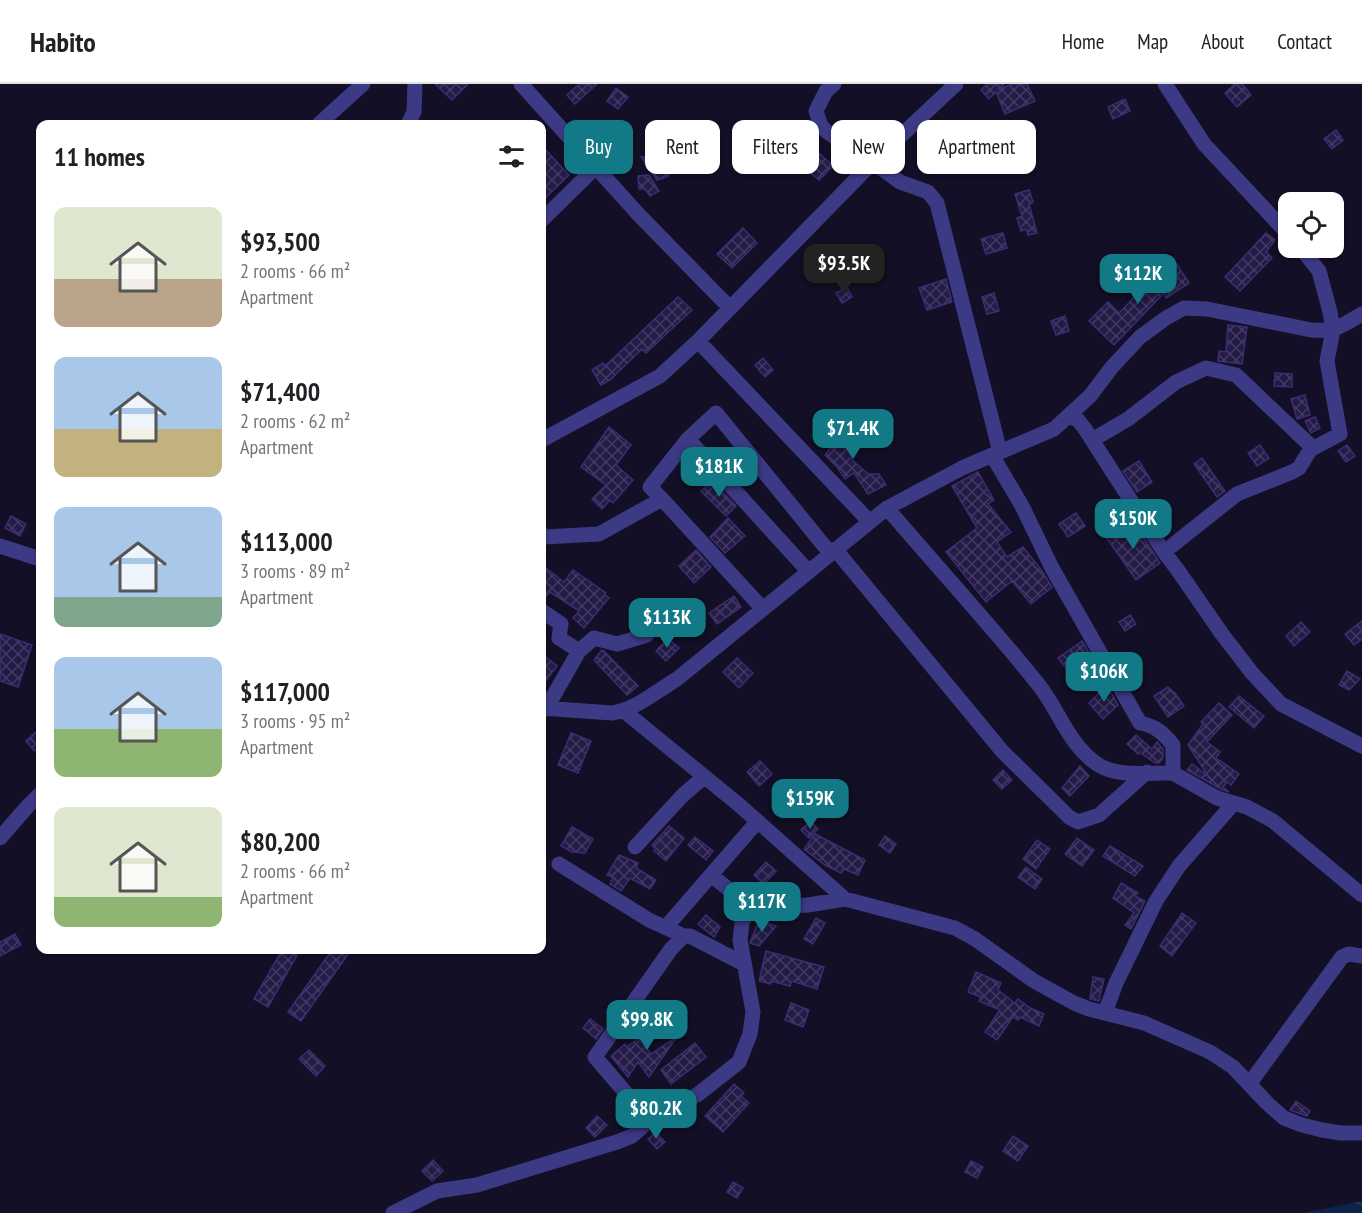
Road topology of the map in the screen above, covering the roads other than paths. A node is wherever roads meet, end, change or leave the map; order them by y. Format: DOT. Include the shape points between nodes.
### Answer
graph roads {
  1 [pos="363,84"];
  2 [pos="416,84"];
  3 [pos="521,84"];
  4 [pos="834,84"];
  5 [pos="956,84"];
  6 [pos="1165,84"];
  7 [pos="324,120"];
  8 [pos="410,120"];
  9 [pos="564,132"];
  10 [pos="905,132"];
  11 [pos="831,134"];
  12 [pos="589,174"];
  13 [pos="602,174"];
  14 [pos="861,174"];
  15 [pos="889,174"];
  16 [pos="546,216"];
  17 [pos="1278,223"];
  18 [pos="1309,258"];
  19 [pos="730,308"];
  20 [pos="1362,314"];
  21 [pos="1333,330"];
  22 [pos="698,341"];
  23 [pos="1068,416"];
  24 [pos="546,438"];
  25 [pos="688,439"];
  26 [pos="1092,440"];
  27 [pos="1313,448"];
  28 [pos="996,454"];
  29 [pos="662,499"];
  30 [pos="886,508"];
  31 [pos="869,521"];
  32 [pos="546,537"];
  33 [pos="0,546"];
  34 [pos="832,551"];
  35 [pos="1164,552"];
  36 [pos="36,558"];
  37 [pos="808,571"];
  38 [pos="762,608"];
  39 [pos="546,614"];
  40 [pos="647,635"];
  41 [pos="579,651"];
  42 [pos="546,706"];
  43 [pos="546,709"];
  44 [pos="624,711"];
  45 [pos="1362,746"];
  46 [pos="1147,772"];
  47 [pos="1173,772"];
  48 [pos="704,777"];
  49 [pos="36,798"];
  50 [pos="1233,804"];
  51 [pos="757,822"];
  52 [pos="0,838"];
  53 [pos="635,847"];
  54 [pos="559,864"];
  55 [pos="711,875"];
  56 [pos="1362,895"];
  57 [pos="845,898"];
  58 [pos="754,910"];
  59 [pos="666,927"];
  60 [pos="684,936"];
  61 [pos="1362,956"];
  62 [pos="744,964"];
  63 [pos="1105,1013"];
  64 [pos="1250,1083"];
  65 [pos="649,1120"];
  66 [pos="1362,1133"];
  67 [pos="393,1213"];
  1 -- 7 [label="street"];
  2 -- 8 [label="street"];
  3 -- 9 [label="street"];
  4 -- 11 [label="street" via="816,111 821,126"];
  5 -- 10 [label="street"];
  6 -- 17 [label="street" via="1204,144"];
  12 -- 16 [label="street"];
  13 -- 19 [label="street"];
  14 -- 19 [label="street"];
  15 -- 28 [label="street" via="928,192 937,203"];
  18 -- 21 [label="street" via="1319,271"];
  19 -- 22 [label="street"];
  20 -- 21 [label="street"];
  21 -- 23 [label="street" via="1311,330 1185,308 1140,337"];
  21 -- 27 [label="street" via="1327,361 1340,434"];
  22 -- 24 [label="street" via="660,376"];
  22 -- 31 [label="street"];
  23 -- 26 [label="street" via="1078,420"];
  23 -- 28 [label="street" via="1054,429"];
  25 -- 29 [label="street" via="650,488"];
  25 -- 34 [label="street" via="716,413"];
  25 -- 37 [label="street"];
  26 -- 27 [label="street" via="1128,419 1176,382 1206,368 1236,375"];
  26 -- 35 [label="street"];
  27 -- 35 [label="street" via="1299,468 1237,494"];
  28 -- 30 [label="street"];
  28 -- 47 [label="street" via="1052,568 1140,723 1153,725 1173,745"];
  29 -- 32 [label="street" via="599,534"];
  29 -- 38 [label="street"];
  30 -- 31 [label="street"];
  30 -- 46 [label="street" via="1040,686 1075,743 1097,764 1112,771"];
  31 -- 34 [label="street"];
  33 -- 36 [label="street"];
  34 -- 37 [label="street"];
  34 -- 46 [label="street" via="1022,773 1073,820 1099,815"];
  35 -- 45 [label="street" via="1252,673 1281,704"];
  37 -- 38 [label="street"];
  38 -- 44 [label="street" via="676,679"];
  39 -- 41 [label="street" via="561,624 559,638"];
  40 -- 41 [label="street" via="617,644 594,638"];
  41 -- 42 [label="street"];
  43 -- 44 [label="street"];
  44 -- 48 [label="street"];
  46 -- 47 [label="street"];
  47 -- 50 [label="street"];
  48 -- 51 [label="street"];
  48 -- 53 [label="street"];
  49 -- 52 [label="street"];
  50 -- 56 [label="street" via="1273,821"];
  50 -- 63 [label="street" via="1179,866 1156,901"];
  51 -- 55 [label="street"];
  51 -- 57 [label="street"];
  54 -- 59 [label="street"];
  55 -- 58 [label="street"];
  55 -- 59 [label="street"];
  57 -- 58 [label="street"];
  57 -- 63 [label="street" via="956,928 1053,993"];
  58 -- 62 [label="street" via="741,923"];
  59 -- 60 [label="street"];
  60 -- 62 [label="street"];
  60 -- 65 [label="street" via="595,1057"];
  61 -- 64 [label="street" via="1342,957"];
  62 -- 65 [label="street" via="753,1011 750,1034 739,1062 697,1095"];
  63 -- 64 [label="street" via="1186,1040 1233,1067"];
  64 -- 66 [label="street" via="1284,1118 1322,1130"];
  65 -- 67 [label="street" via="632,1136 617,1142 477,1185 437,1191"];
}
